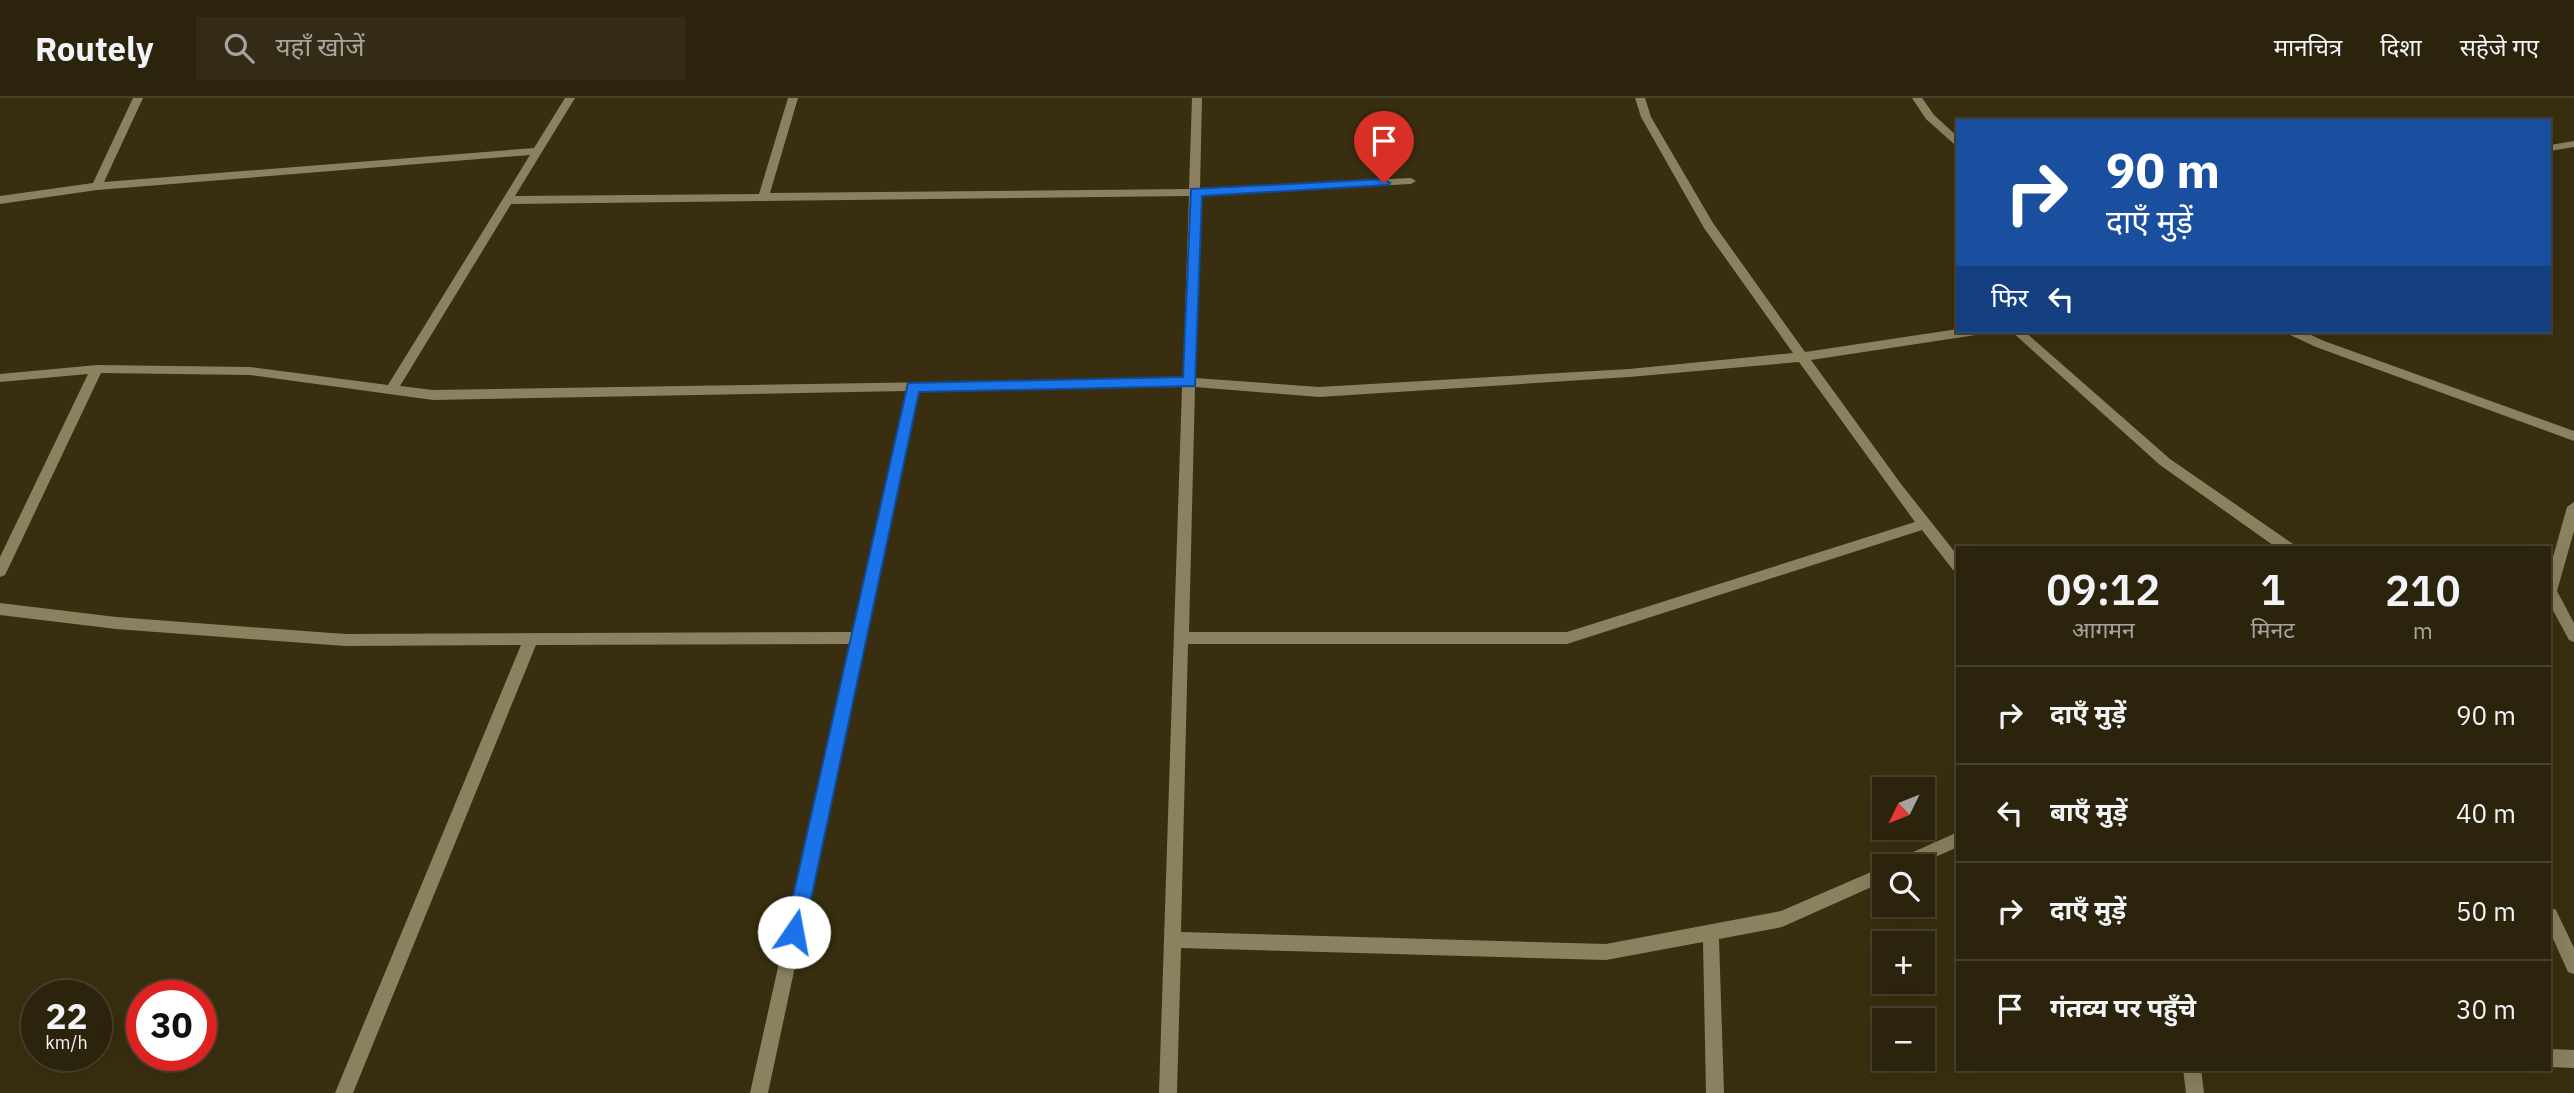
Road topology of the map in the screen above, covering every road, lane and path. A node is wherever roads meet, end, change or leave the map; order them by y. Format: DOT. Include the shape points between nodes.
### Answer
graph roads {
  1 [pos="138,98"];
  2 [pos="570,98"];
  3 [pos="793,98"];
  4 [pos="1197,98"];
  5 [pos="1640,98"];
  6 [pos="1917,98"];
  7 [pos="1956,140"];
  8 [pos="2574,144"];
  9 [pos="2551,148"];
  10 [pos="538,151"];
  11 [pos="1411,181"];
  12 [pos="97,186"];
  13 [pos="1196,192"];
  14 [pos="764,197"];
  15 [pos="0,200"];
  16 [pos="508,200"];
  17 [pos="1963,333"];
  18 [pos="2019,333"];
  19 [pos="2296,333"];
  20 [pos="1801,357"];
  21 [pos="97,369"];
  22 [pos="0,378"];
  23 [pos="1190,382"];
  24 [pos="913,387"];
  25 [pos="392,389"];
  26 [pos="2574,436"];
  27 [pos="2574,507"];
  28 [pos="1925,524"];
  29 [pos="2285,546"];
  30 [pos="1956,563"];
  31 [pos="0,571"];
  32 [pos="2551,588"];
  33 [pos="2551,594"];
  34 [pos="0,609"];
  35 [pos="2574,636"];
  36 [pos="858,638"];
  37 [pos="1182,638"];
  38 [pos="531,639"];
  39 [pos="1956,840"];
  40 [pos="1925,854"];
  41 [pos="1872,879"];
  42 [pos="2551,917"];
  43 [pos="1711,932"];
  44 [pos="1172,940"];
  45 [pos="2574,966"];
  46 [pos="2551,1058"];
  47 [pos="2574,1059"];
  48 [pos="2192,1071"];
  49 [pos="344,1093"];
  50 [pos="759,1093"];
  51 [pos="1168,1093"];
  52 [pos="1715,1093"];
  53 [pos="2195,1093"];
  1 -- 12 [label="street"];
  2 -- 10 [label="street"];
  3 -- 14 [label="street"];
  4 -- 13 [label="street"];
  5 -- 20 [label="street" via="1646,117 1708,225"];
  6 -- 7 [label="street"];
  8 -- 9 [label="street"];
  10 -- 12 [label="street"];
  10 -- 16 [label="street"];
  11 -- 13 [label="street"];
  12 -- 15 [label="street"];
  13 -- 14 [label="street"];
  13 -- 23 [label="street"];
  14 -- 16 [label="street"];
  16 -- 25 [label="street"];
  17 -- 20 [label="street"];
  18 -- 29 [label="street" via="2165,462"];
  19 -- 26 [label="street"];
  20 -- 23 [label="street" via="1629,373 1319,392"];
  20 -- 28 [label="street"];
  21 -- 22 [label="street"];
  21 -- 25 [label="street" via="250,371"];
  21 -- 31 [label="street"];
  23 -- 24 [label="street"];
  23 -- 37 [label="street"];
  24 -- 25 [label="street" via="433,395"];
  24 -- 36 [label="street"];
  27 -- 32 [label="street"];
  28 -- 30 [label="street"];
  28 -- 37 [label="street" via="1567,638"];
  33 -- 35 [label="street"];
  34 -- 38 [label="street" via="116,623 345,640"];
  36 -- 38 [label="street"];
  36 -- 50 [label="street"];
  37 -- 44 [label="street"];
  38 -- 49 [label="street"];
  39 -- 40 [label="street"];
  41 -- 43 [label="street" via="1782,919"];
  42 -- 45 [label="street"];
  43 -- 44 [label="street" via="1606,952"];
  43 -- 52 [label="street"];
  44 -- 51 [label="street"];
  46 -- 47 [label="street"];
  48 -- 53 [label="street"];
}
